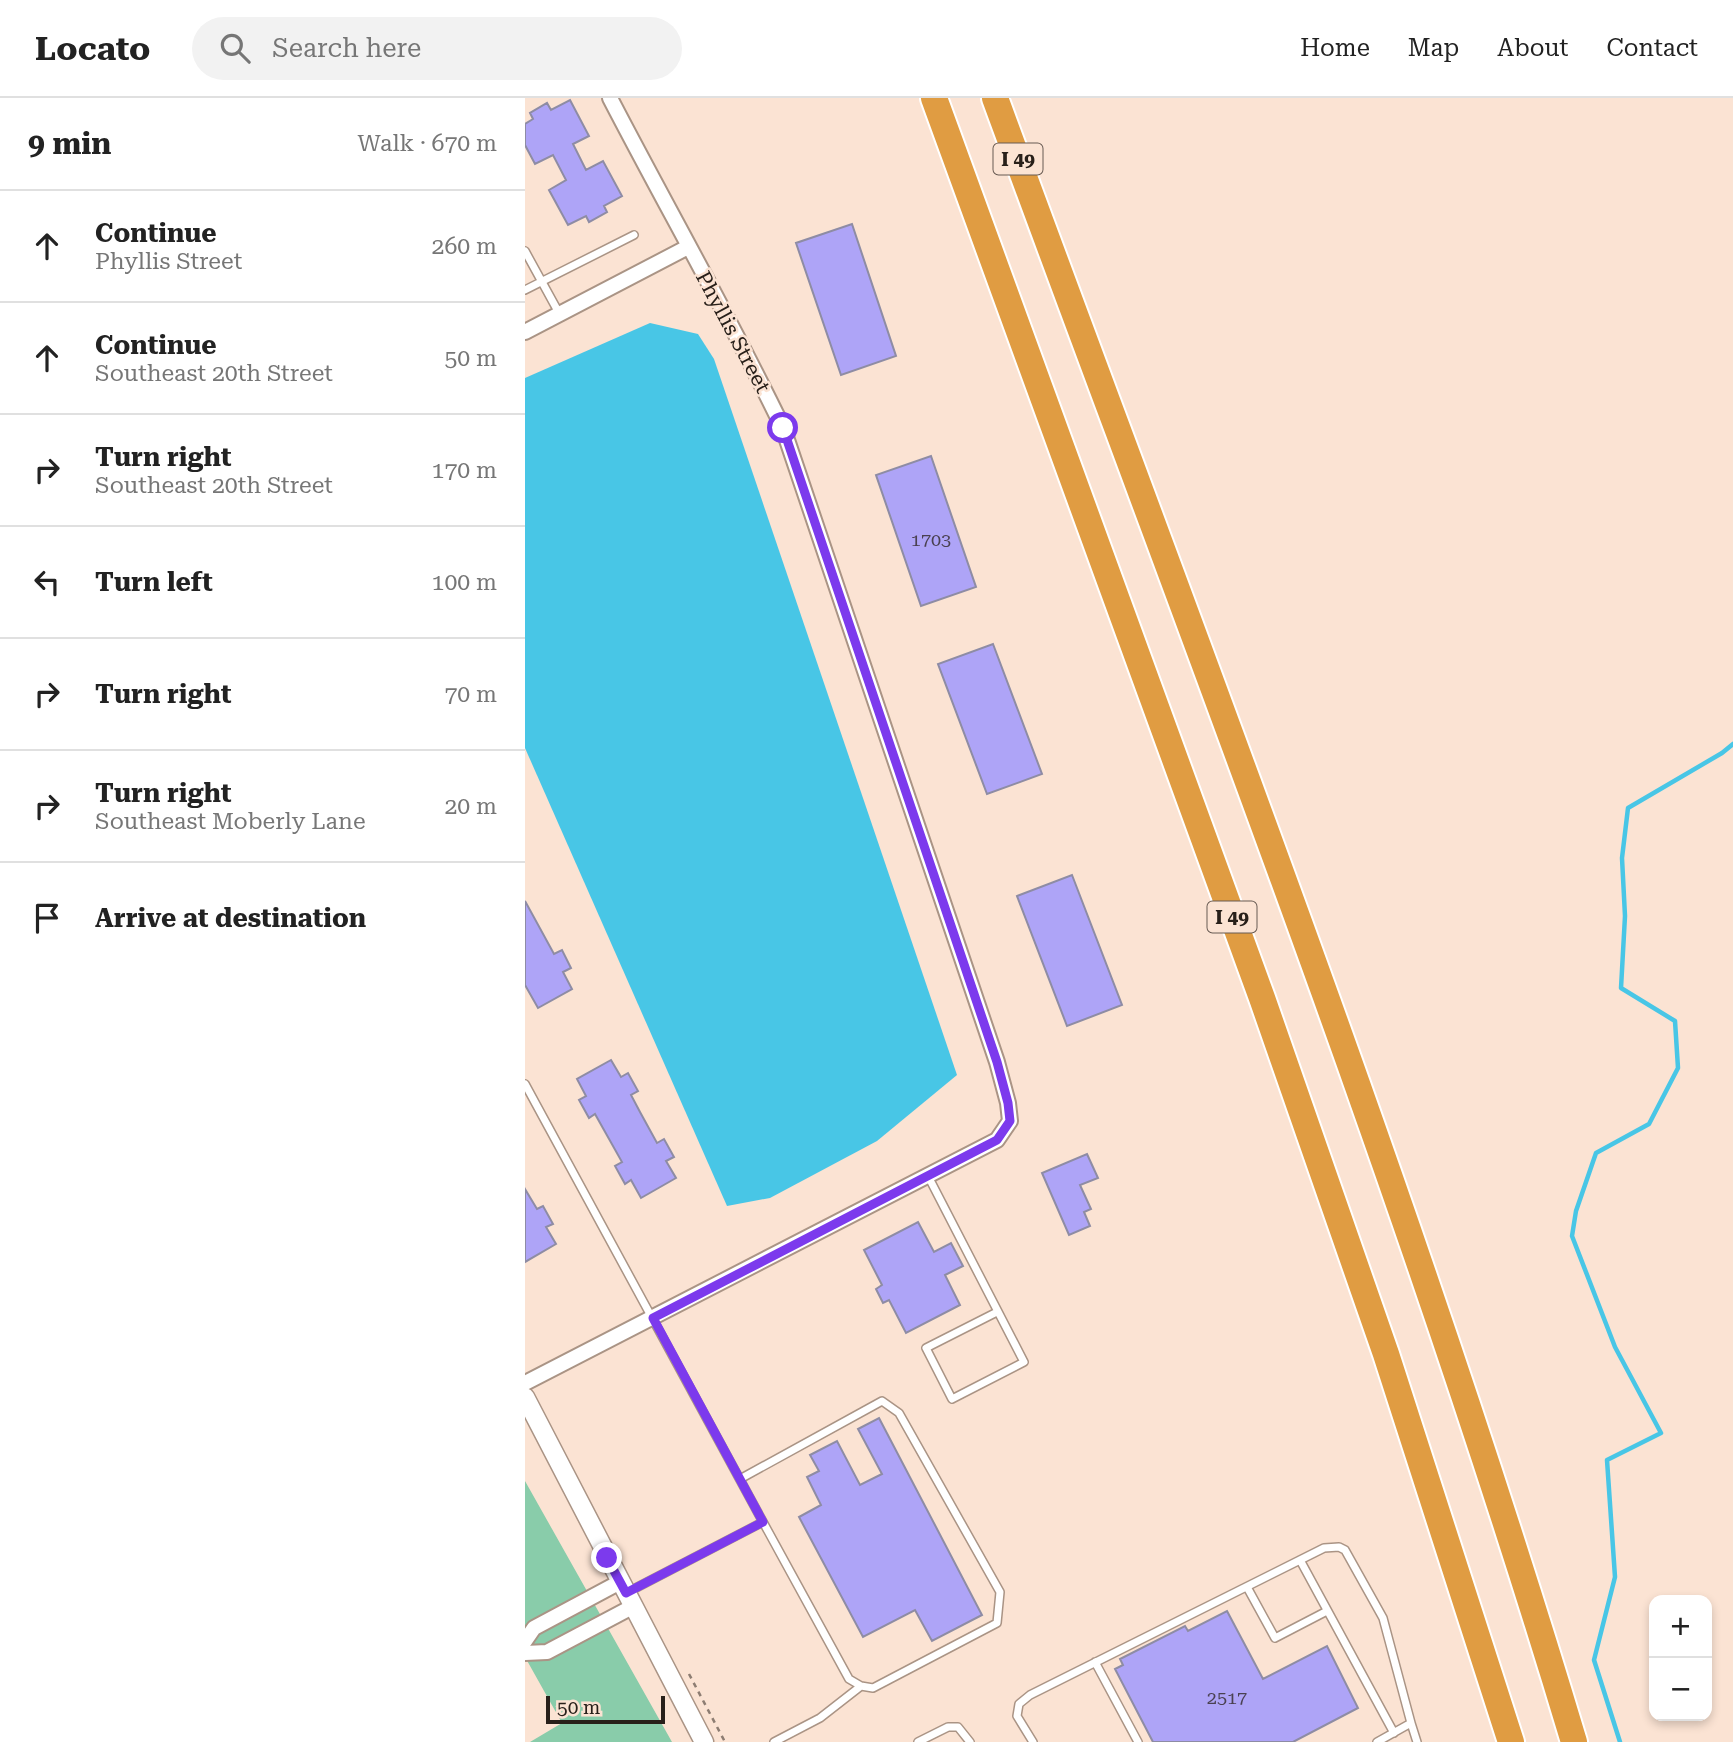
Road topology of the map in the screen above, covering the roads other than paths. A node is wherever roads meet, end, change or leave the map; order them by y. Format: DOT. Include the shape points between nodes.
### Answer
graph roads {
  1 [pos="610,98"];
  2 [pos="934,98"];
  3 [pos="995,98"];
  4 [pos="1010,98"];
  5 [pos="1040,220"];
  6 [pos="634,234"];
  7 [pos="688,247"];
  8 [pos="525,251"];
  9 [pos="542,281"];
  10 [pos="525,290"];
  11 [pos="560,314"];
  12 [pos="525,332"];
  13 [pos="525,1084"];
  14 [pos="928,1176"];
  15 [pos="997,1312"];
  16 [pos="653,1318"];
  17 [pos="525,1383"];
  18 [pos="525,1397"];
  19 [pos="740,1479"];
  20 [pos="763,1522"];
  21 [pos="1300,1560"];
  22 [pos="1247,1587"];
  23 [pos="626,1594"];
  24 [pos="1327,1611"];
  25 [pos="525,1641"];
  26 [pos="525,1653"];
  27 [pos="1095,1662"];
  28 [pos="861,1686"];
  29 [pos="1411,1723"];
  30 [pos="1394,1733"];
  31 [pos="703,1742"];
  32 [pos="774,1742"];
  33 [pos="918,1742"];
  34 [pos="970,1742"];
  35 [pos="1033,1742"];
  36 [pos="1138,1742"];
  37 [pos="1377,1742"];
  38 [pos="1417,1742"];
  39 [pos="1511,1742"];
  40 [pos="1574,1742"];
  1 -- 7 [label="street, Phyllis Street"];
  2 -- 39 [label="highway, I 49" via="1266,1011 1386,1354"];
  3 -- 5 [label="highway, I 49"];
  4 -- 5 [label="highway"];
  5 -- 40 [label="highway, I 49" via="1366,1114"];
  6 -- 9 [label="lane"];
  7 -- 11 [label="street"];
  7 -- 14 [label="street, Phyllis Street" via="783,428 1008,1103 1010,1121 997,1140"];
  8 -- 9 [label="lane"];
  9 -- 10 [label="lane"];
  9 -- 11 [label="lane"];
  11 -- 12 [label="street"];
  13 -- 16 [label="lane"];
  14 -- 15 [label="lane"];
  14 -- 16 [label="street, Phyllis Street"];
  15 -- 15 [label="lane" via="1024,1362 952,1399 926,1348"];
  16 -- 17 [label="street, Phyllis Street"];
  16 -- 19 [label="lane"];
  18 -- 23 [label="street"];
  19 -- 20 [label="lane"];
  19 -- 28 [label="lane" via="882,1401 899,1413 1000,1592 997,1623 873,1688"];
  20 -- 23 [label="lane"];
  20 -- 28 [label="lane" via="849,1679"];
  21 -- 22 [label="lane"];
  21 -- 24 [label="lane"];
  21 -- 29 [label="lane" via="1324,1548 1345,1550 1383,1618"];
  22 -- 24 [label="lane" via="1275,1638"];
  22 -- 27 [label="lane"];
  23 -- 25 [label="street" via="534,1628"];
  23 -- 26 [label="street" via="547,1652"];
  23 -- 31 [label="street"];
  24 -- 30 [label="lane"];
  27 -- 35 [label="lane" via="1019,1704 1017,1716"];
  27 -- 36 [label="lane"];
  28 -- 32 [label="lane" via="820,1718"];
  29 -- 30 [label="lane"];
  29 -- 38 [label="lane"];
  30 -- 37 [label="lane"];
  33 -- 34 [label="lane" via="948,1727 958,1727"];
}
